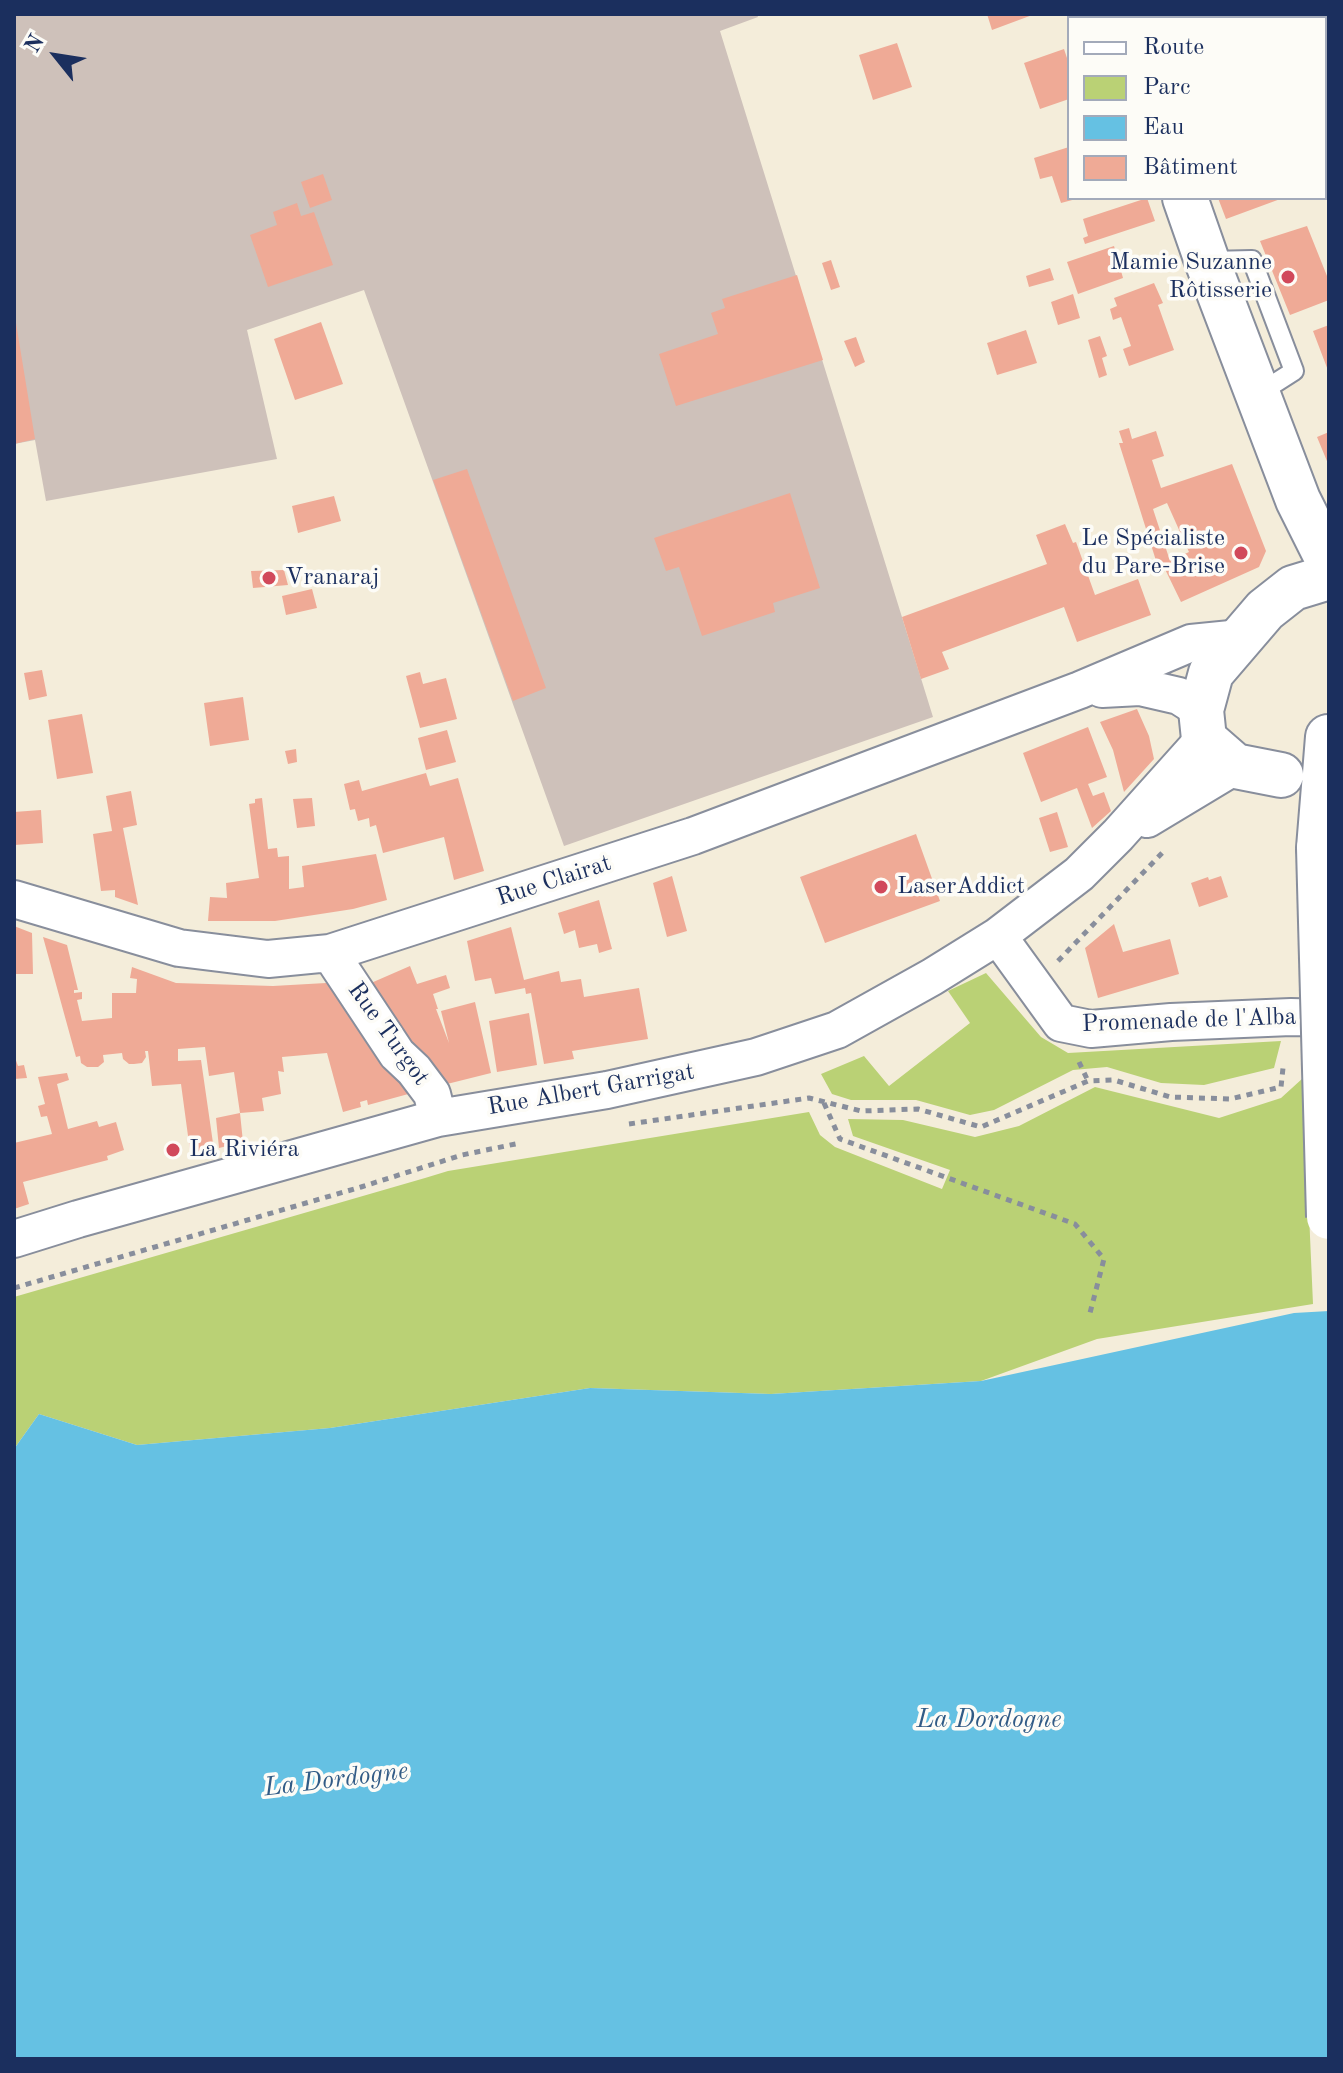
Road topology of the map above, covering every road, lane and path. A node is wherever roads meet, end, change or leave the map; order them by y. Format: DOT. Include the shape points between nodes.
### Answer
graph roads {
  1 [pos="1186,200"];
  2 [pos="1298,500"];
  3 [pos="1329,562"];
  4 [pos="1311,582"];
  5 [pos="1241,638"];
  6 [pos="1080,690"];
  7 [pos="1328,736"];
  8 [pos="1213,738"];
  9 [pos="1281,775"];
  10 [pos="1161,810"];
  11 [pos="1118,835"];
  12 [pos="1319,848"];
  13 [pos="14,899"];
  14 [pos="998,936"];
  15 [pos="330,953"];
  16 [pos="1291,1017"];
  17 [pos="1329,1018"];
  18 [pos="1061,1023"];
  19 [pos="823,1102"];
  20 [pos="438,1118"];
  21 [pos="626,1125"];
  22 [pos="535,1140"];
  23 [pos="1329,1217"];
  24 [pos="14,1239"];
  25 [pos="14,1288"];
  26 [pos="1090,1313"];
  1 -- 2 [label="main road"];
  2 -- 3 [label="main road"];
  2 -- 4 [label="main road"];
  4 -- 5 [label="main road" via="1265,610"];
  5 -- 6 [label="street, Rue Clairat" via="1191,643"];
  5 -- 8 [label="main road" via="1211,673"];
  6 -- 8 [label="street, Rue Clairat" via="1140,687 1179,696"];
  6 -- 15 [label="street, Rue Clairat" via="693,836"];
  7 -- 9 [label="main road"];
  7 -- 12 [label="main road"];
  8 -- 9 [label="main road"];
  8 -- 10 [label="street, Rue Albert Garrigat"];
  8 -- 11 [label="street, Rue Albert Garrigat"];
  9 -- 12 [label="main road"];
  10 -- 11 [label="street, Rue Albert Garrigat"];
  10 -- 18 [label="path" via="1177,834 1168,848 1058,960 1055,989"];
  11 -- 14 [label="street, Rue Albert Garrigat" via="1079,874"];
  12 -- 23 [label="main road, bridge"];
  13 -- 15 [label="street, Rue Clairat" via="179,948 268,959"];
  14 -- 18 [label="street, Promenade de l'Alba"];
  14 -- 20 [label="street, Rue Albert Garrigat" via="837,1030 769,1053 607,1090"];
  15 -- 20 [label="street, Rue Turgot" via="397,1054 432,1094"];
  16 -- 17 [label="street, Promenade de l'Alba"];
  16 -- 18 [label="street, Promenade de l'Alba" via="1091,1029"];
  16 -- 19 [label="path" via="1281,1087 1230,1099 1170,1097 1114,1080 1088,1081 981,1127 918,1109 861,1111"];
  19 -- 21 [label="path" via="809,1098"];
  19 -- 26 [label="path" via="840,1139 1075,1224 1104,1259"];
  20 -- 24 [label="street, Rue Albert Garrigat"];
  22 -- 25 [label="path" via="462,1155"];
}
